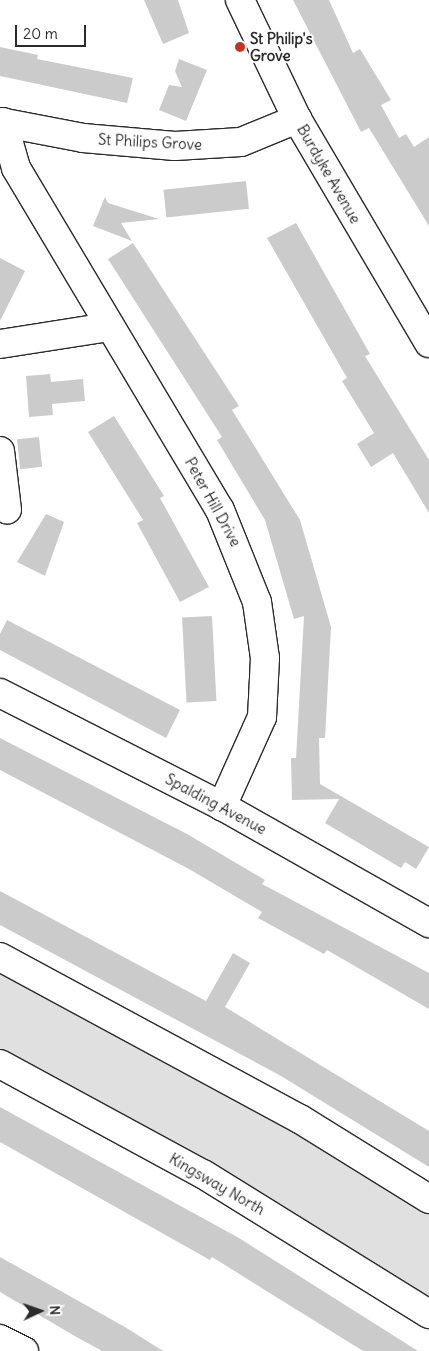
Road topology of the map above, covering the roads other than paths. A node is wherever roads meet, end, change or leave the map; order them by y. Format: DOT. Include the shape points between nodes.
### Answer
graph roads {
  1 [pos="240,0"];
  2 [pos="297,119"];
  3 [pos="1,122"];
  4 [pos="108,327"];
  5 [pos="429,343"];
  6 [pos="0,344"];
  7 [pos="0,451"];
  8 [pos="7,510"];
  9 [pos="0,692"];
  10 [pos="222,806"];
  11 [pos="429,922"];
  12 [pos="0,958"];
  13 [pos="0,1064"];
  14 [pos="429,1199"];
  15 [pos="429,1314"];
  16 [pos="0,1338"];
  17 [pos="24,1351"];
  1 -- 2 [label="street, Burdyke Avenue"];
  2 -- 3 [label="street, St Philips Grove" via="241,142 175,146 83,138"];
  2 -- 5 [label="street, Burdyke Avenue"];
  3 -- 4 [label="street, Peter Hill Drive" via="16,168"];
  4 -- 6 [label="street"];
  4 -- 10 [label="street, Peter Hill Drive" via="220,510 257,602 266,658 262,717"];
  7 -- 8 [label="street"];
  9 -- 10 [label="street, Spalding Avenue"];
  10 -- 11 [label="street, Spalding Avenue"];
  12 -- 14 [label="street" via="276,1106"];
  13 -- 15 [label="street, Kingsway North" via="203,1174"];
  16 -- 17 [label="street"];
}
